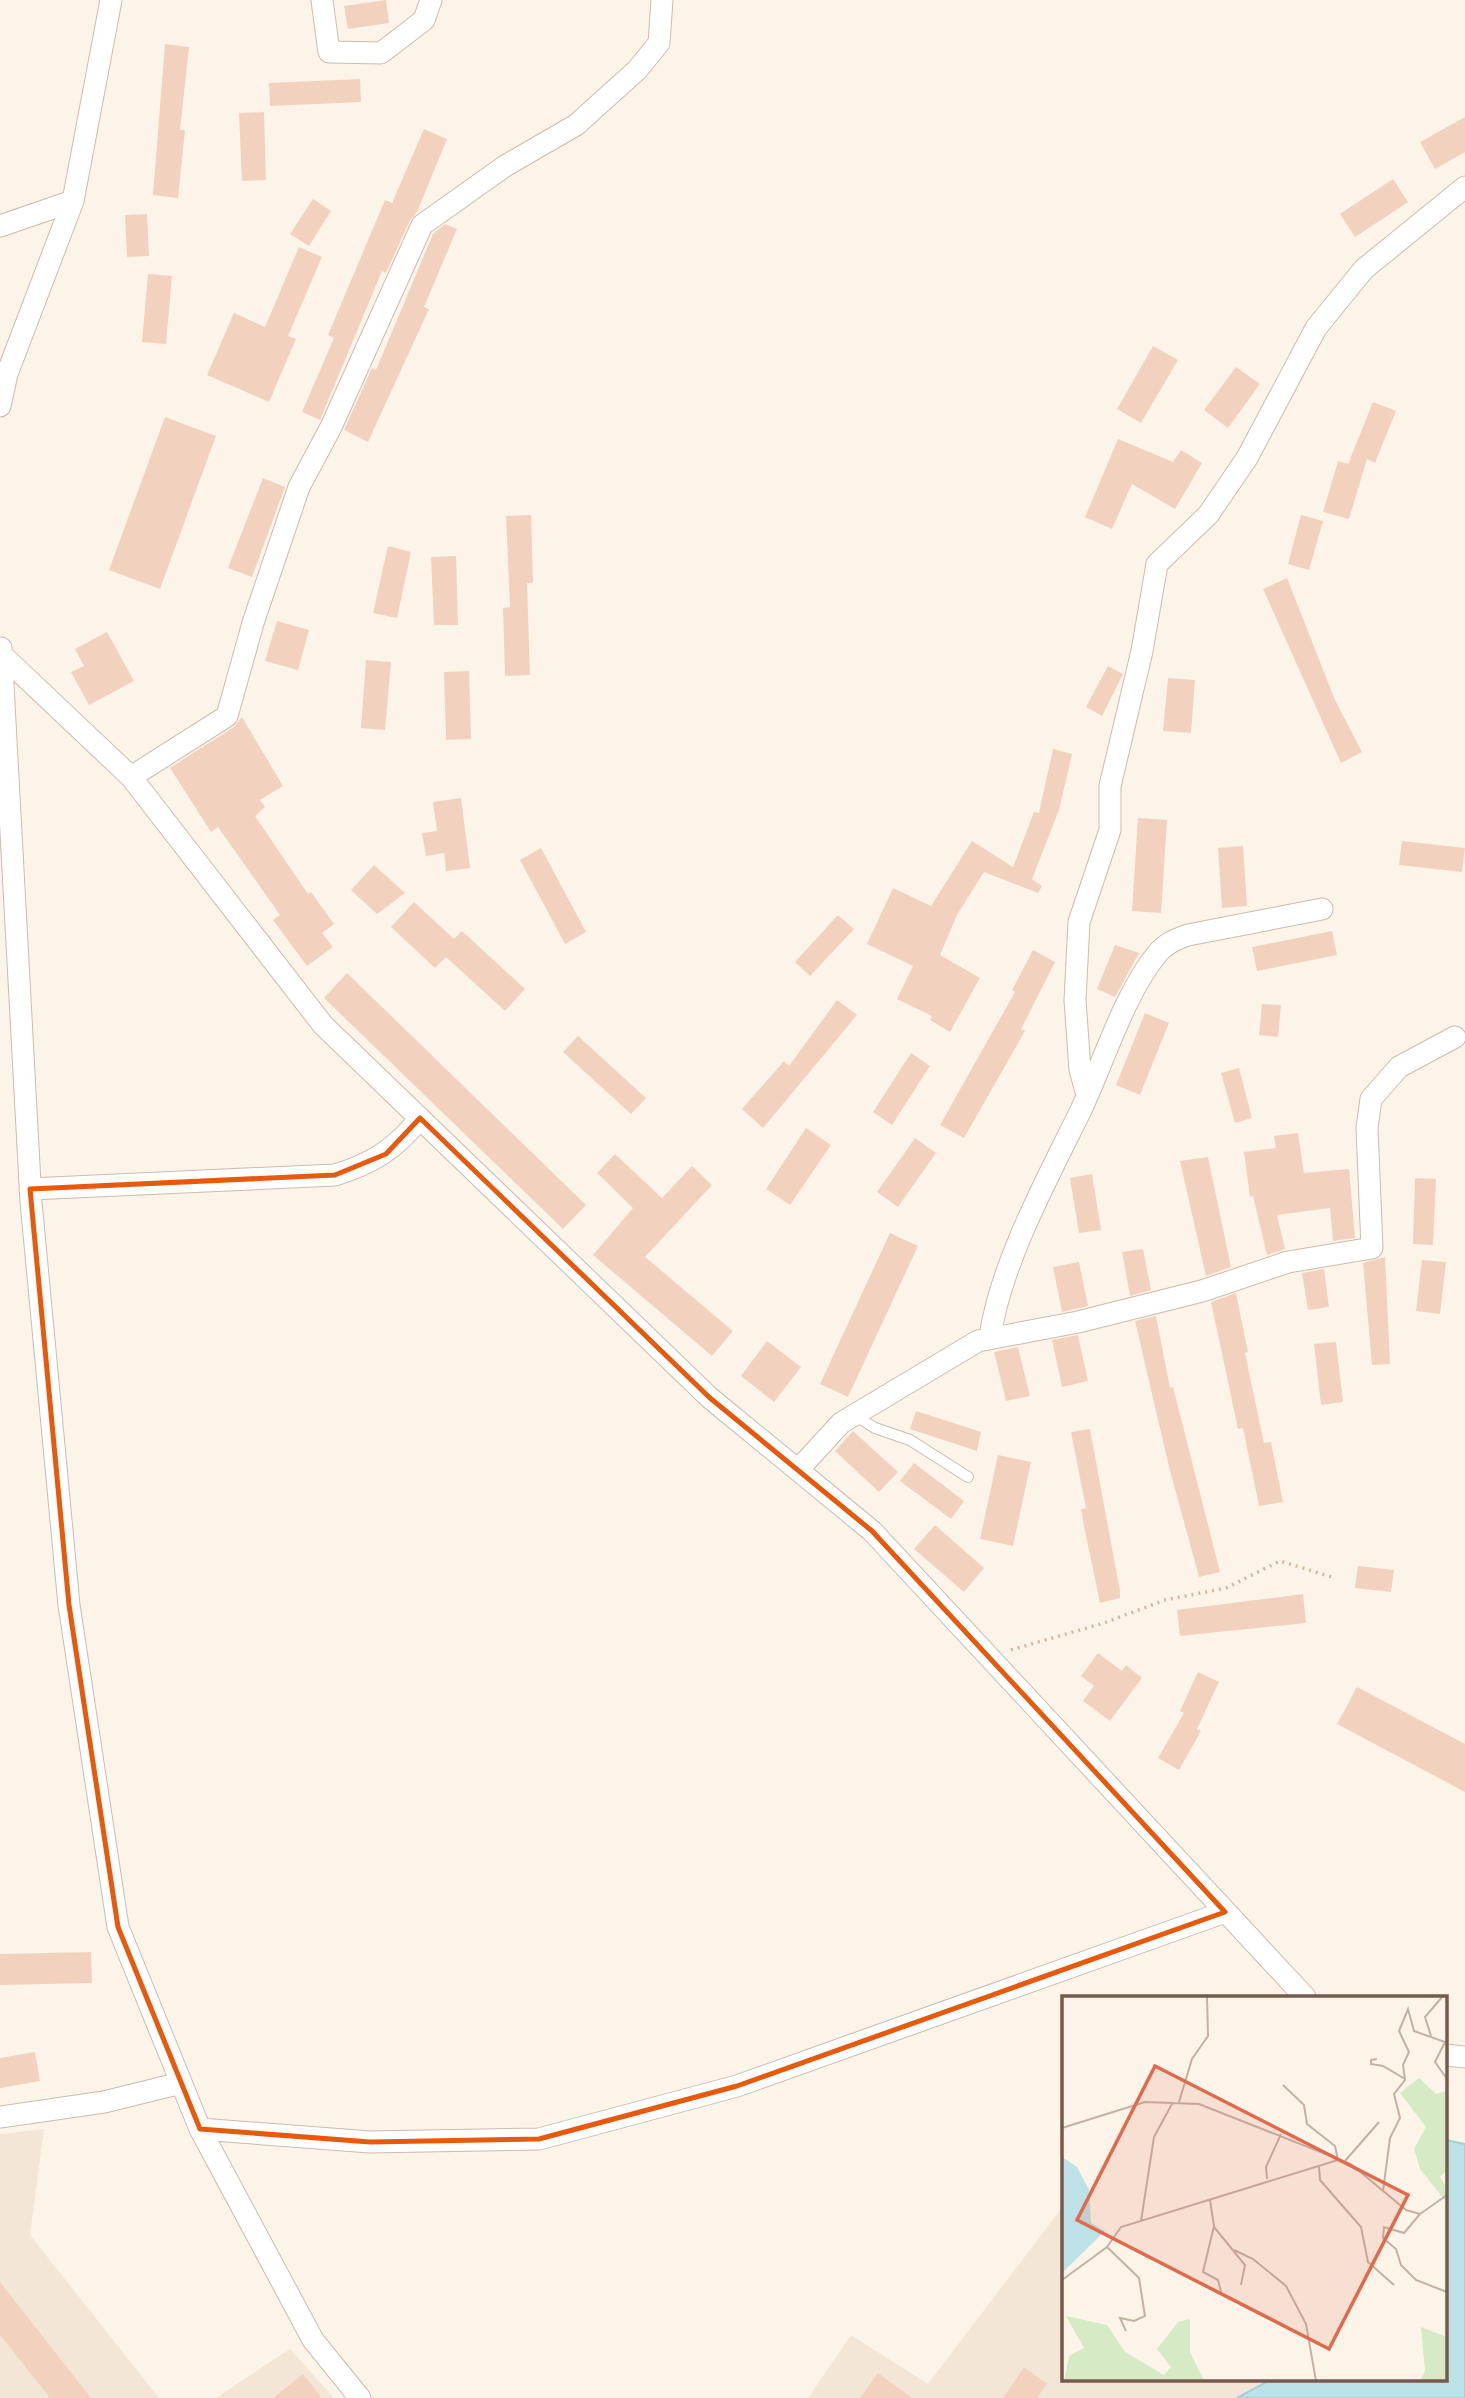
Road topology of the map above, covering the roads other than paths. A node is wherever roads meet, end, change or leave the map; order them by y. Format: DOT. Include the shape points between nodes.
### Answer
graph roads {
  1 [pos="111,0"];
  2 [pos="322,0"];
  3 [pos="431,0"];
  4 [pos="662,0"];
  5 [pos="1465,187"];
  6 [pos="73,201"];
  7 [pos="0,226"];
  8 [pos="0,406"];
  9 [pos="1,652"];
  10 [pos="131,777"];
  11 [pos="1322,909"];
  12 [pos="1455,1037"];
  13 [pos="1087,1095"];
  14 [pos="420,1118"];
  15 [pos="30,1189"];
  16 [pos="990,1338"];
  17 [pos="854,1415"];
  18 [pos="797,1470"];
  19 [pos="968,1477"];
  20 [pos="1225,1912"];
  21 [pos="1304,1996"];
  22 [pos="181,2083"];
  23 [pos="0,2117"];
  24 [pos="200,2129"];
  25 [pos="360,2398"];
  1 -- 6 [label="street"];
  2 -- 3 [label="street" via="329,52 381,54 424,20"];
  4 -- 10 [label="street" via="659,43 637,70 576,125 505,166 422,225 299,487 227,716"];
  5 -- 13 [label="street" via="1364,269 1316,328 1247,457 1208,515 1157,564 1110,786 1110,830 1079,922 1075,1000 1080,1070"];
  6 -- 7 [label="street"];
  6 -- 8 [label="street" via="7,374"];
  9 -- 10 [label="street"];
  9 -- 15 [label="street"];
  10 -- 14 [label="street" via="323,1025"];
  11 -- 13 [label="street" via="1167,943 1126,1008"];
  12 -- 16 [label="street" via="1399,1067 1371,1099 1367,1128 1372,1248 1288,1262 1202,1291"];
  13 -- 16 [label="street" via="1049,1171 993,1311"];
  14 -- 15 [label="street" via="386,1154 335,1175"];
  14 -- 18 [label="street" via="710,1398"];
  15 -- 22 [label="street" via="69,1605 118,1927"];
  16 -- 17 [label="street"];
  17 -- 18 [label="street"];
  17 -- 19 [label="lane" via="910,1440"];
  18 -- 20 [label="street" via="872,1531"];
  20 -- 21 [label="street"];
  20 -- 24 [label="street" via="737,2086 539,2139 370,2142"];
  22 -- 23 [label="street" via="104,2102"];
  22 -- 24 [label="street"];
  24 -- 25 [label="street" via="313,2340"];
}
